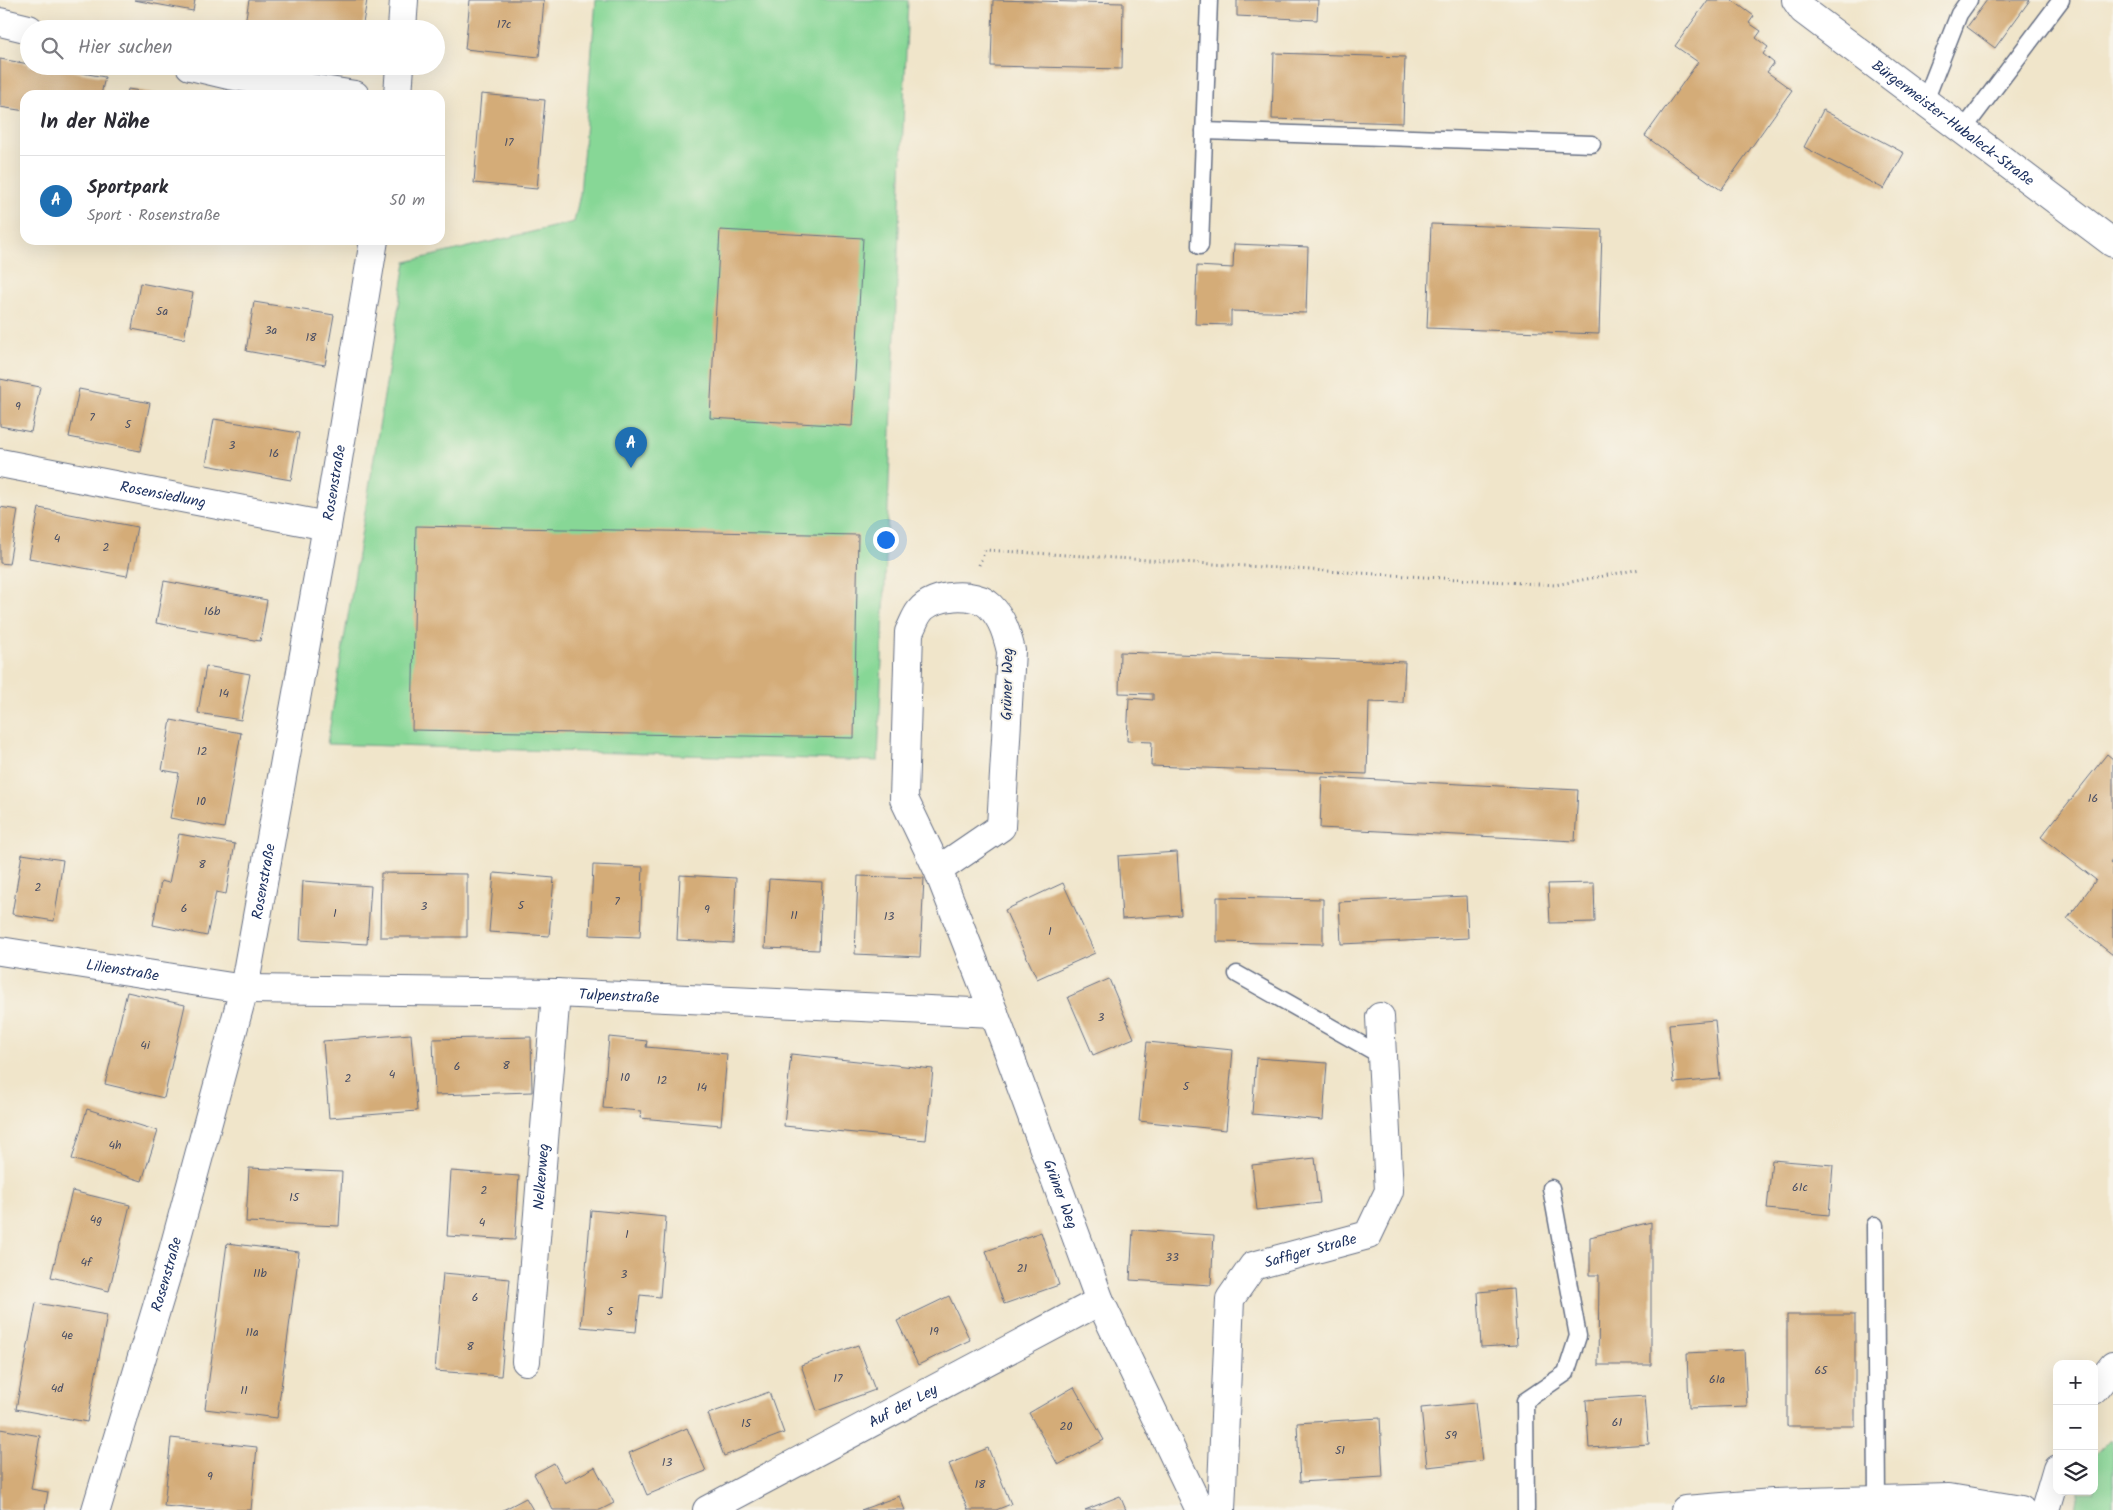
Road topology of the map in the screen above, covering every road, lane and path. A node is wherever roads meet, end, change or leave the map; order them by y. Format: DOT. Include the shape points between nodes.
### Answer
graph roads {
  1 [pos="404,0"];
  2 [pos="1209,0"];
  3 [pos="1796,0"];
  4 [pos="1969,0"];
  5 [pos="2061,0"];
  6 [pos="403,20"];
  7 [pos="0,22"];
  8 [pos="20,27"];
  9 [pos="228,75"];
  10 [pos="399,75"];
  11 [pos="323,90"];
  12 [pos="398,90"];
  13 [pos="1925,101"];
  14 [pos="1963,130"];
  15 [pos="1204,131"];
  16 [pos="1592,144"];
  17 [pos="2113,243"];
  18 [pos="373,245"];
  19 [pos="1200,246"];
  20 [pos="0,463"];
  21 [pos="328,526"];
  22 [pos="1640,569"];
  23 [pos="969,596"];
  24 [pos="938,870"];
  25 [pos="0,951"];
  26 [pos="1237,974"];
  27 [pos="244,989"];
  28 [pos="556,993"];
  29 [pos="994,1012"];
  30 [pos="1380,1017"];
  31 [pos="1382,1056"];
  32 [pos="1551,1188"];
  33 [pos="1875,1225"];
  34 [pos="1100,1301"];
  35 [pos="526,1361"];
  36 [pos="2053,1483"];
  37 [pos="1877,1500"];
  38 [pos="96,1510"];
  39 [pos="707,1510"];
  40 [pos="1200,1510"];
  41 [pos="1221,1510"];
  42 [pos="1526,1510"];
  43 [pos="1685,1510"];
  44 [pos="2021,1510"];
  45 [pos="2045,1510"];
  1 -- 6 [label="street"];
  2 -- 15 [label="lane"];
  3 -- 13 [label="street, Bürgermeister-Hubaleck-Straße" via="1803,10"];
  4 -- 13 [label="lane" via="1959,14"];
  5 -- 14 [label="lane"];
  7 -- 8 [label="street"];
  9 -- 11 [label="street"];
  10 -- 12 [label="street"];
  13 -- 14 [label="street, Bürgermeister-Hubaleck-Straße"];
  14 -- 17 [label="street, Bürgermeister-Hubaleck-Straße"];
  15 -- 16 [label="lane"];
  15 -- 19 [label="lane"];
  18 -- 21 [label="street, Rosenstraße"];
  20 -- 21 [label="street, Rosensiedlung"];
  21 -- 27 [label="street, Rosenstraße"];
  22 -- 23 [label="path" via="1555,585 985,550"];
  23 -- 24 [label="street, Grüner Weg" via="940,598 920,610 909,632 904,799"];
  23 -- 24 [label="street, Grüner Weg" via="990,605 1005,628 1011,651 1000,827"];
  24 -- 29 [label="street, Grüner Weg"];
  25 -- 27 [label="street, Lilienstraße"];
  26 -- 31 [label="lane"];
  27 -- 28 [label="street, Tulpenstraße"];
  27 -- 38 [label="street, Rosenstraße" via="168,1270"];
  28 -- 29 [label="street, Tulpenstraße"];
  28 -- 35 [label="street, Nelkenweg"];
  29 -- 34 [label="street, Grüner Weg"];
  30 -- 31 [label="street, Saffiger Straße"];
  31 -- 41 [label="street, Saffiger Straße" via="1389,1191 1368,1236 1253,1266 1230,1299"];
  32 -- 42 [label="lane" via="1578,1336 1566,1373 1525,1400"];
  33 -- 37 [label="lane"];
  34 -- 39 [label="street, Auf der Ley"];
  34 -- 40 [label="street, Grüner Weg"];
  36 -- 45 [label="street"];
  37 -- 43 [label="street"];
  37 -- 44 [label="street" via="1949,1498"];
}
